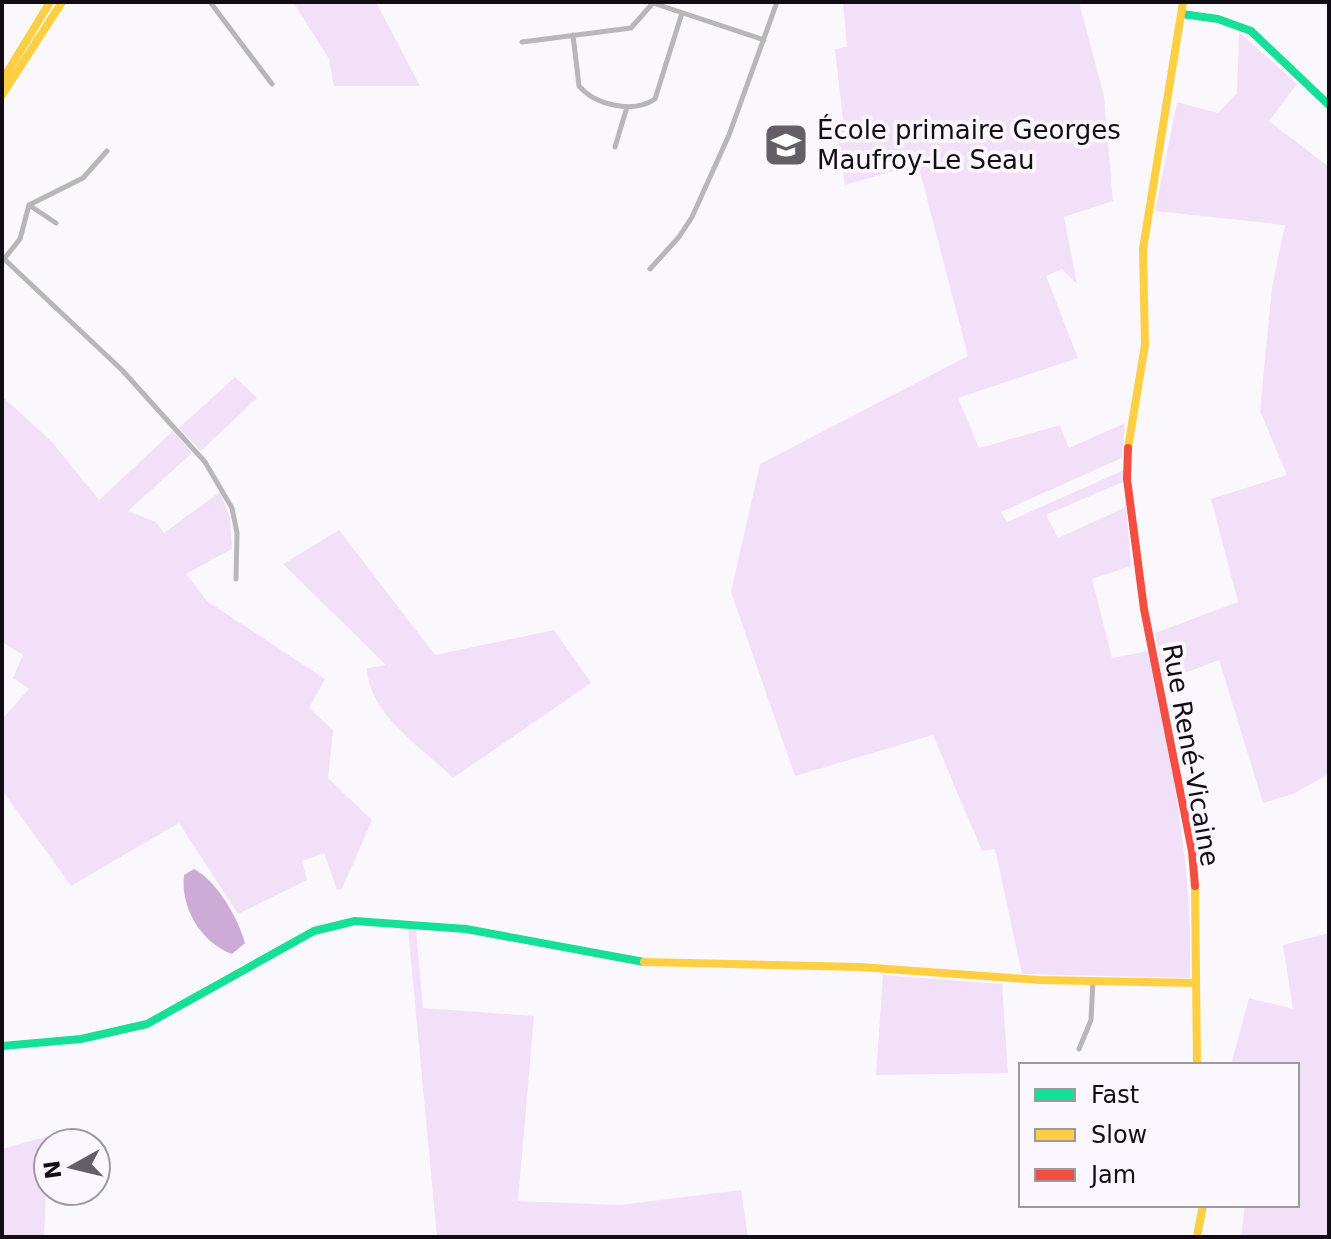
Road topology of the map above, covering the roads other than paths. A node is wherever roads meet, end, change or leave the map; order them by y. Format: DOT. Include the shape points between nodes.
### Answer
graph roads {
  1 [pos="50,2"];
  2 [pos="62,2"];
  3 [pos="210,2"];
  4 [pos="653,2"];
  5 [pos="777,2"];
  6 [pos="1183,2"];
  7 [pos="682,13"];
  8 [pos="1182,14"];
  9 [pos="573,35"];
  10 [pos="764,40"];
  11 [pos="522,42"];
  12 [pos="2,81"];
  13 [pos="272,84"];
  14 [pos="2,95"];
  15 [pos="1329,105"];
  16 [pos="627,107"];
  17 [pos="615,147"];
  18 [pos="107,151"];
  19 [pos="29,205"];
  20 [pos="56,223"];
  21 [pos="3,258"];
  22 [pos="650,269"];
  23 [pos="236,579"];
  24 [pos="1093,980"];
  25 [pos="1195,983"];
  26 [pos="2,1046"];
  27 [pos="1079,1049"];
  28 [pos="1197,1063"];
  29 [pos="1203,1207"];
  30 [pos="1197,1237"];
  1 -- 12 [label="street"];
  2 -- 14 [label="street"];
  3 -- 13 [label="street"];
  4 -- 7 [label="street"];
  4 -- 9 [label="street" via="631,28"];
  5 -- 10 [label="street"];
  6 -- 8 [label="street, Rue René-Vicaine"];
  7 -- 10 [label="street"];
  7 -- 16 [label="street" via="655,99"];
  8 -- 15 [label="street" via="1251,31"];
  8 -- 25 [label="street, Rue René-Vicaine" via="1143,249 1145,345 1128,439 1129,502 1144,609 1188,820 1196,903"];
  9 -- 11 [label="street"];
  9 -- 16 [label="street" via="579,86"];
  10 -- 22 [label="street" via="692,217"];
  16 -- 17 [label="street"];
  18 -- 19 [label="street" via="83,178"];
  19 -- 20 [label="street"];
  19 -- 21 [label="street" via="20,239"];
  21 -- 23 [label="street" via="122,370 205,462 232,508"];
  24 -- 25 [label="street"];
  24 -- 26 [label="street" via="638,962 466,929 355,921 314,931 147,1024 81,1039"];
  24 -- 27 [label="street" via="1091,1020"];
  25 -- 28 [label="street, Rue René-Vicaine"];
  29 -- 30 [label="street"];
}
